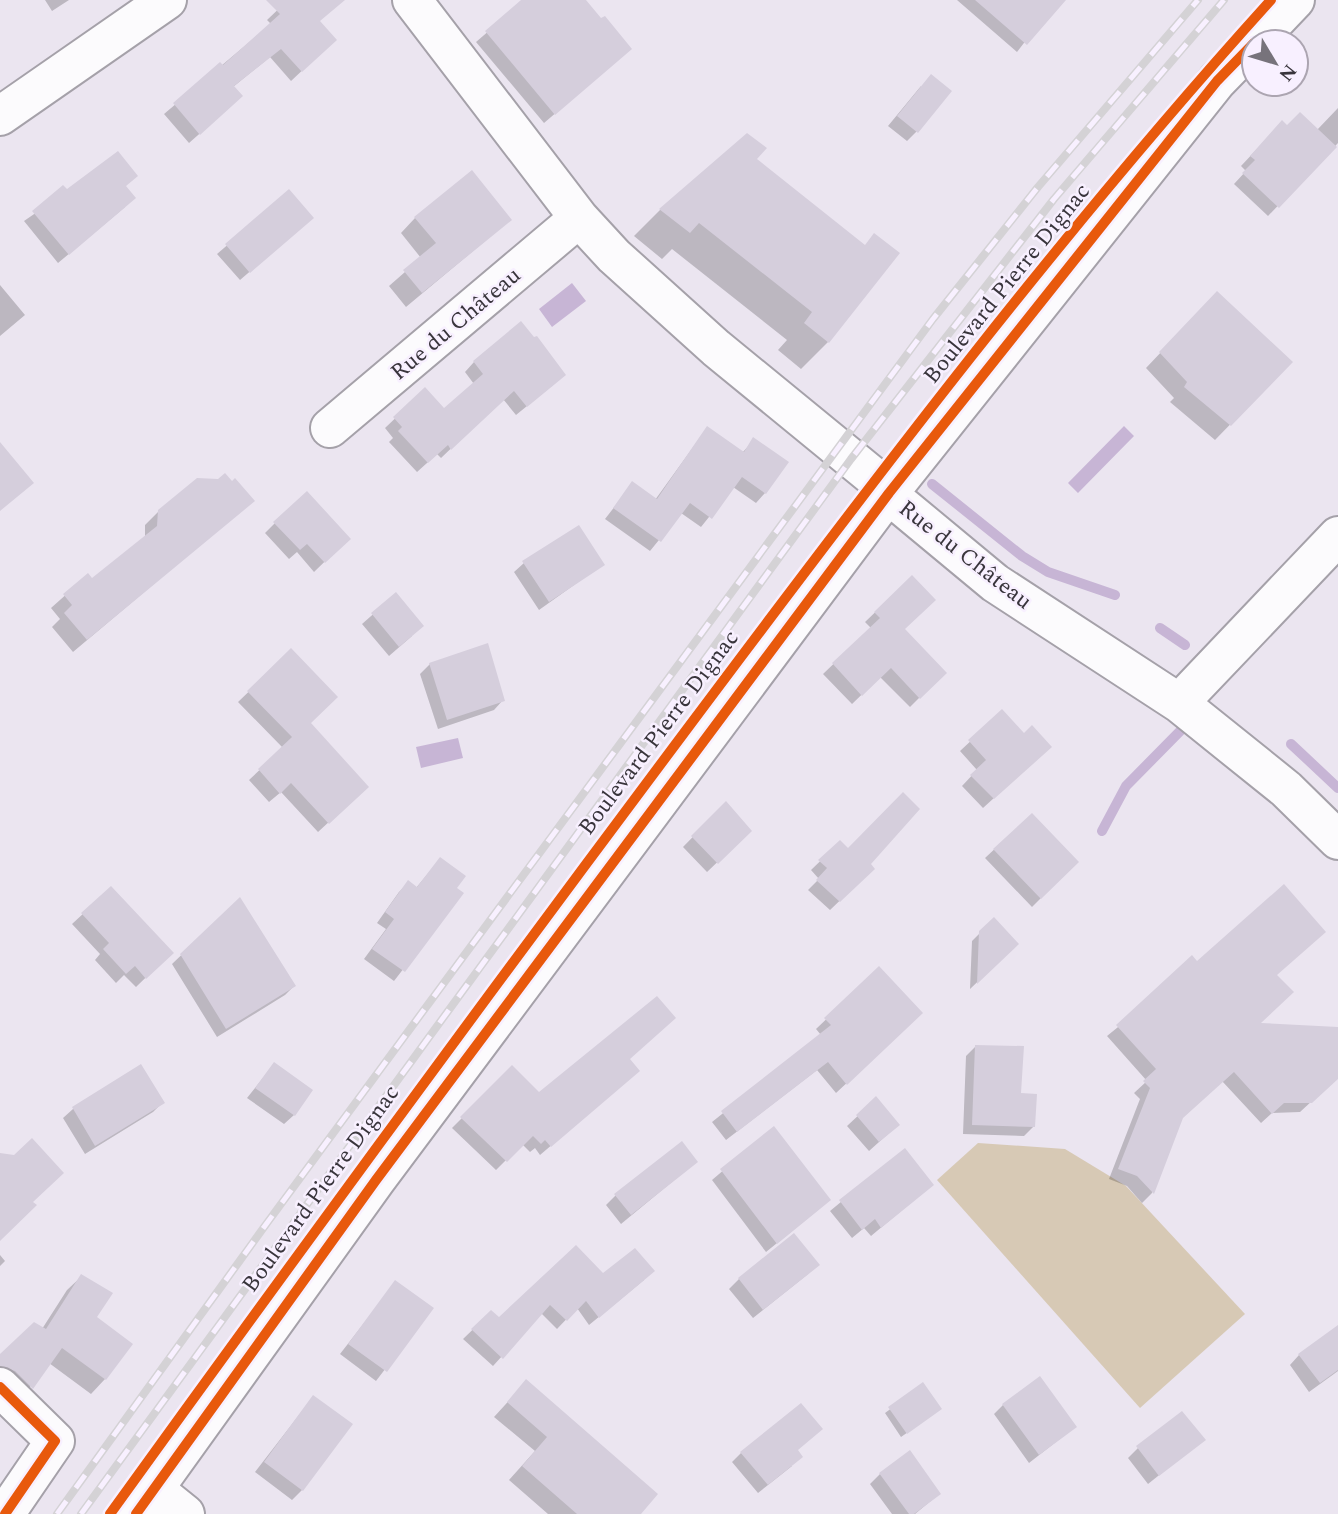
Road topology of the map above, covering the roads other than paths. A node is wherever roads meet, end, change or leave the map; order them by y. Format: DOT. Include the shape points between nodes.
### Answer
graph roads {
  1 [pos="167,0"];
  2 [pos="412,0"];
  3 [pos="1295,0"];
  4 [pos="1268,28"];
  5 [pos="1240,57"];
  6 [pos="0,116"];
  7 [pos="579,218"];
  8 [pos="330,428"];
  9 [pos="889,493"];
  10 [pos="1338,536"];
  11 [pos="1179,703"];
  12 [pos="1338,840"];
  13 [pos="0,1387"];
  14 [pos="145,1501"];
  15 [pos="5,1514"];
  16 [pos="185,1514"];
  1 -- 6 [label="street"];
  2 -- 7 [label="street, Rue du Château"];
  3 -- 4 [label="street, Boulevard Pierre Dignac"];
  5 -- 9 [label="street, Boulevard Pierre Dignac"];
  7 -- 8 [label="street, Rue du Château"];
  7 -- 9 [label="street, Rue du Château" via="716,348"];
  9 -- 11 [label="street, Rue du Château" via="995,583"];
  9 -- 14 [label="street, Boulevard Pierre Dignac" via="376,1180"];
  10 -- 11 [label="street"];
  11 -- 12 [label="street, Rue du Château" via="1286,789"];
  13 -- 15 [label="street" via="55,1441"];
  14 -- 16 [label="street"];
}
